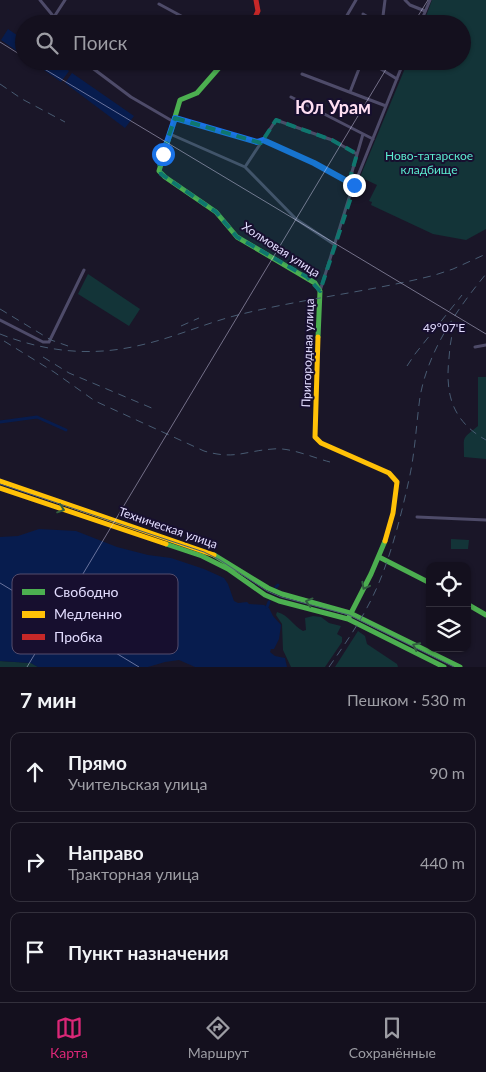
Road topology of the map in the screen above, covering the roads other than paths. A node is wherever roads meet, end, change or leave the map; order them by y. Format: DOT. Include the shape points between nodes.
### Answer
graph roads {
  1 [pos="40,0"];
  2 [pos="65,0"];
  3 [pos="256,0"];
  4 [pos="356,0"];
  5 [pos="385,0"];
  6 [pos="405,0"];
  7 [pos="430,0"];
  8 [pos="159,4"];
  9 [pos="425,12"];
  10 [pos="52,15"];
  11 [pos="55,15"];
  12 [pos="179,15"];
  13 [pos="256,15"];
  14 [pos="347,15"];
  15 [pos="382,15"];
  16 [pos="424,15"];
  17 [pos="95,70"];
  18 [pos="217,70"];
  19 [pos="359,70"];
  20 [pos="383,70"];
  21 [pos="400,70"];
  22 [pos="302,74"];
  23 [pos="397,78"];
  24 [pos="350,92"];
  25 [pos="291,97"];
  26 [pos="386,106"];
  27 [pos="174,120"];
  28 [pos="170,134"];
  29 [pos="363,134"];
  30 [pos="373,139"];
  31 [pos="263,140"];
  32 [pos="357,154"];
  33 [pos="245,167"];
  34 [pos="349,182"];
  35 [pos="354,185"];
  36 [pos="335,245"];
  37 [pos="84,270"];
  38 [pos="320,291"];
  39 [pos="0,320"];
  40 [pos="486,345"];
  41 [pos="475,347"];
  42 [pos="0,481"];
  43 [pos="0,488"];
  44 [pos="417,517"];
  45 [pos="486,520"];
  46 [pos="379,557"];
  47 [pos="426,581"];
  48 [pos="471,606"];
  49 [pos="486,614"];
  50 [pos="349,616"];
  51 [pos="444,667"];
  52 [pos="460,667"];
  1 -- 10 [label="street"];
  2 -- 11 [label="street"];
  3 -- 13 [label="main road"];
  4 -- 14 [label="street"];
  5 -- 15 [label="street"];
  6 -- 9 [label="street"];
  7 -- 9 [label="street"];
  8 -- 12 [label="street"];
  9 -- 16 [label="street"];
  17 -- 27 [label="street" via="131,97"];
  18 -- 27 [label="main road" via="197,93 180,100"];
  19 -- 24 [label="street"];
  20 -- 23 [label="street"];
  21 -- 23 [label="street, Пригородная улица"];
  22 -- 24 [label="street"];
  23 -- 26 [label="street, Пригородная улица"];
  24 -- 26 [label="street"];
  25 -- 29 [label="street"];
  26 -- 30 [label="street, Пригородная улица"];
  27 -- 28 [label="main road"];
  27 -- 31 [label="street" via="257,142"];
  28 -- 33 [label="street"];
  28 -- 38 [label="main road, Холмовая улица" via="159,164 160,171 216,212 237,237 307,277"];
  29 -- 30 [label="street"];
  29 -- 32 [label="street"];
  30 -- 35 [label="street, Пригородная улица"];
  31 -- 32 [label="street" via="276,120 332,140"];
  31 -- 33 [label="street"];
  31 -- 34 [label="street"];
  32 -- 34 [label="street"];
  33 -- 36 [label="street" via="296,219"];
  34 -- 35 [label="street"];
  35 -- 36 [label="street, Пригородная улица"];
  36 -- 38 [label="street, Пригородная улица"];
  37 -- 39 [label="street" via="49,342"];
  38 -- 46 [label="main road, Пригородная улица" via="315,437 321,443 389,474 397,482"];
  40 -- 41 [label="street"];
  50 -- 42 [label="main road, Техническая улица, one-way" via="268,588 205,551"];
  43 -- 50 [label="main road, Техническая улица, one-way" via="202,556 279,601"];
  44 -- 45 [label="street"];
  46 -- 47 [label="main road"];
  46 -- 50 [label="main road, one-way"];
  48 -- 49 [label="main road"];
  50 -- 51 [label="main road, Техническая улица"];
  52 -- 50 [label="main road, Техническая улица, one-way"];
}
